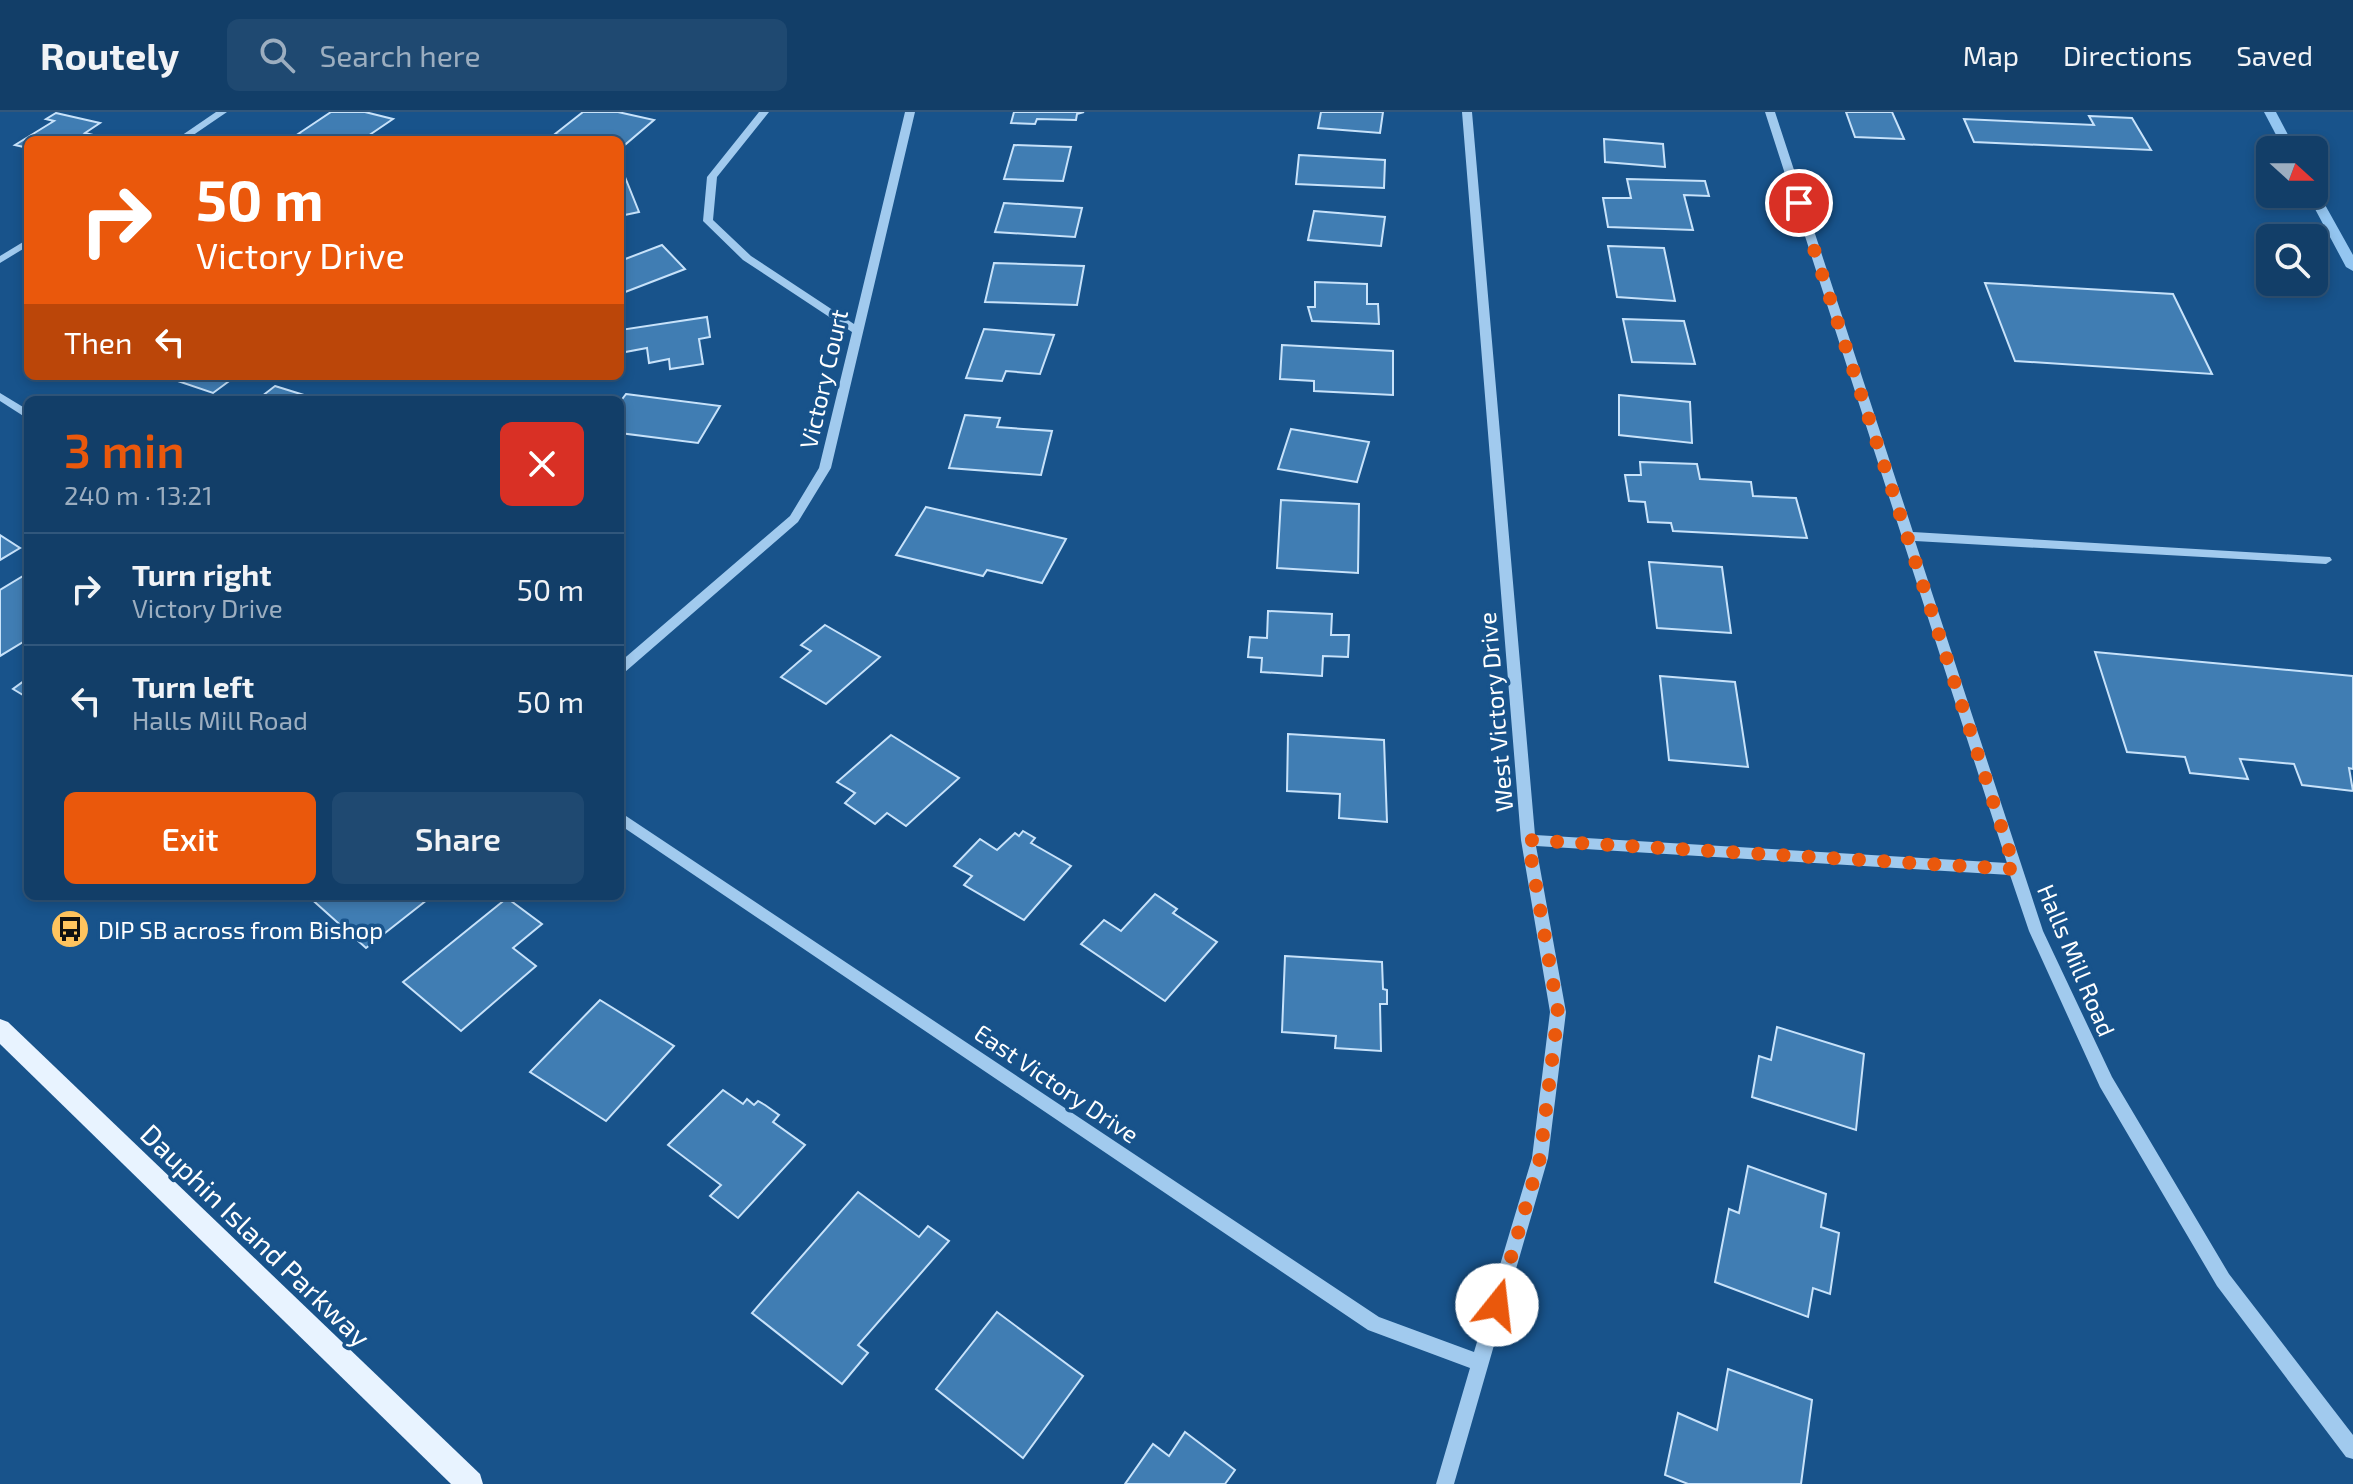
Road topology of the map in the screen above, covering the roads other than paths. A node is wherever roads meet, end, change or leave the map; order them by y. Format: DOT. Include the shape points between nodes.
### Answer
graph roads {
  1 [pos="222,112"];
  2 [pos="764,112"];
  3 [pos="910,112"];
  4 [pos="1467,112"];
  5 [pos="1770,112"];
  6 [pos="186,136"];
  7 [pos="24,245"];
  8 [pos="0,260"];
  9 [pos="858,331"];
  10 [pos="0,396"];
  11 [pos="24,412"];
  12 [pos="1906,536"];
  13 [pos="2326,560"];
  14 [pos="624,666"];
  15 [pos="624,821"];
  16 [pos="1528,840"];
  17 [pos="2015,869"];
  18 [pos="0,1029"];
  19 [pos="1480,1363"];
  20 [pos="2353,1450"];
  21 [pos="470,1484"];
  22 [pos="1445,1484"];
  1 -- 6 [label="street"];
  2 -- 9 [label="street" via="712,177 708,221 747,258"];
  3 -- 9 [label="street, Victory Court"];
  4 -- 16 [label="street, West Victory Drive"];
  5 -- 12 [label="street, Halls Mill Road"];
  7 -- 8 [label="street"];
  9 -- 14 [label="street, Victory Court" via="825,468 794,519"];
  10 -- 11 [label="street"];
  12 -- 13 [label="street"];
  12 -- 17 [label="street, Halls Mill Road"];
  15 -- 19 [label="street, East Victory Drive" via="1374,1324"];
  16 -- 17 [label="street"];
  16 -- 19 [label="street, West Victory Drive" via="1558,1012 1540,1158"];
  17 -- 20 [label="street, Halls Mill Road" via="2036,931 2106,1082 2223,1280"];
  18 -- 21 [label="main road, Dauphin Island Parkway"];
  19 -- 22 [label="street, West Victory Drive"];
}
